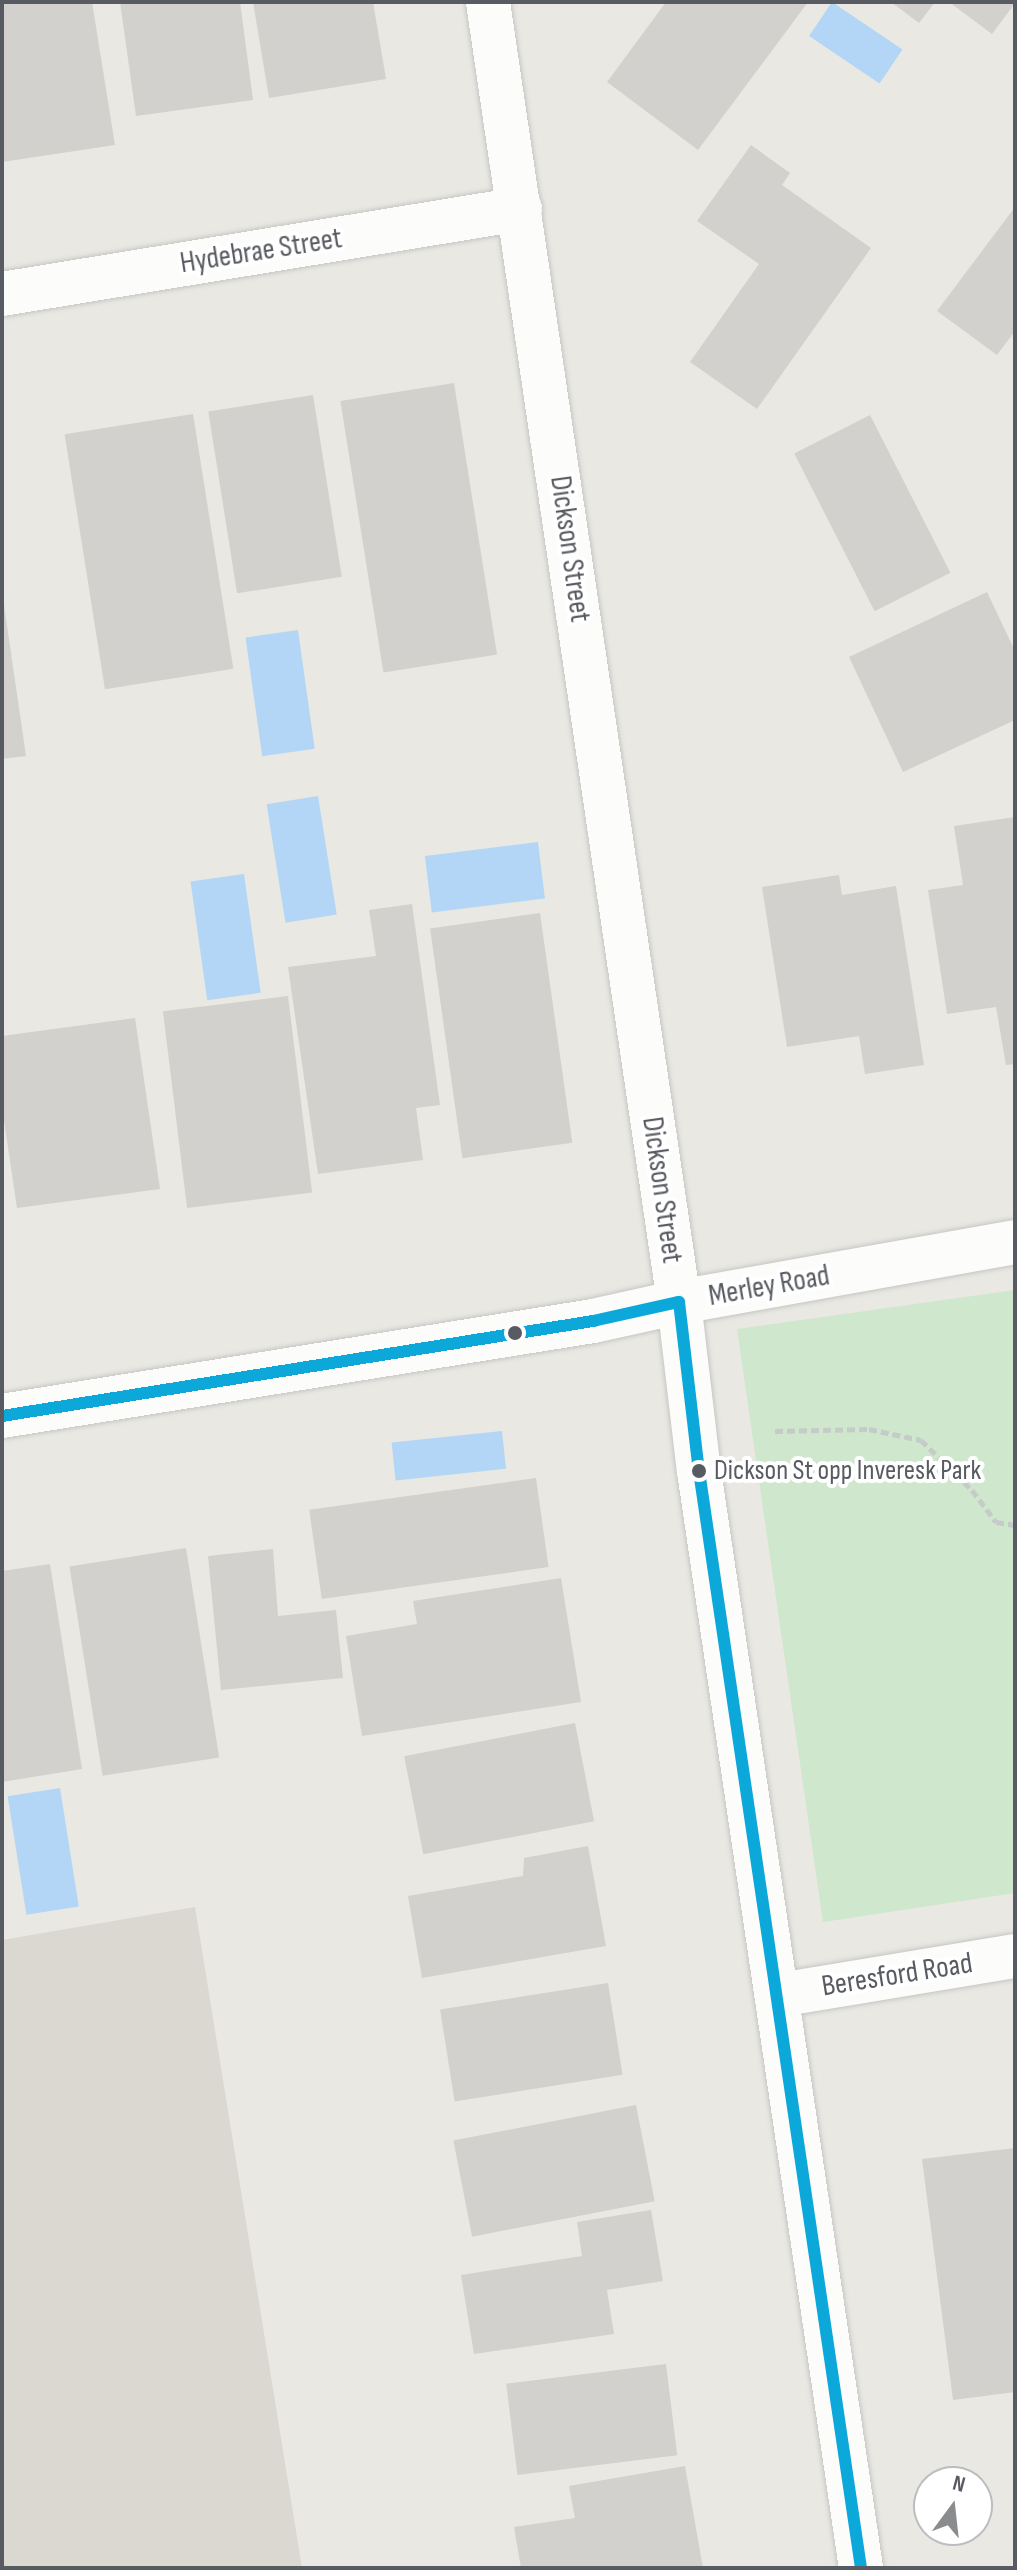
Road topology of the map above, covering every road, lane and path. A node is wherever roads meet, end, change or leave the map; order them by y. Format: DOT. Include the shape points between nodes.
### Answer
graph roads {
  1 [pos="488,2"];
  2 [pos="520,209"];
  3 [pos="2,294"];
  4 [pos="1015,1242"];
  5 [pos="679,1302"];
  6 [pos="2,1416"];
  7 [pos="775,1431"];
  8 [pos="1015,1525"];
  9 [pos="1015,1956"];
  10 [pos="779,1995"];
  11 [pos="861,2568"];
  1 -- 2 [label="street, Dickson Street"];
  2 -- 3 [label="street, Hydebrae Street"];
  2 -- 5 [label="street, Dickson Street"];
  4 -- 5 [label="street, Merley Road"];
  5 -- 6 [label="street, Merley Road" via="593,1321"];
  5 -- 10 [label="street, Dickson Street" via="699,1471"];
  7 -- 8 [label="path" via="869,1429 921,1440 996,1522"];
  9 -- 10 [label="street, Beresford Road"];
  10 -- 11 [label="street, Dickson Street"];
}
